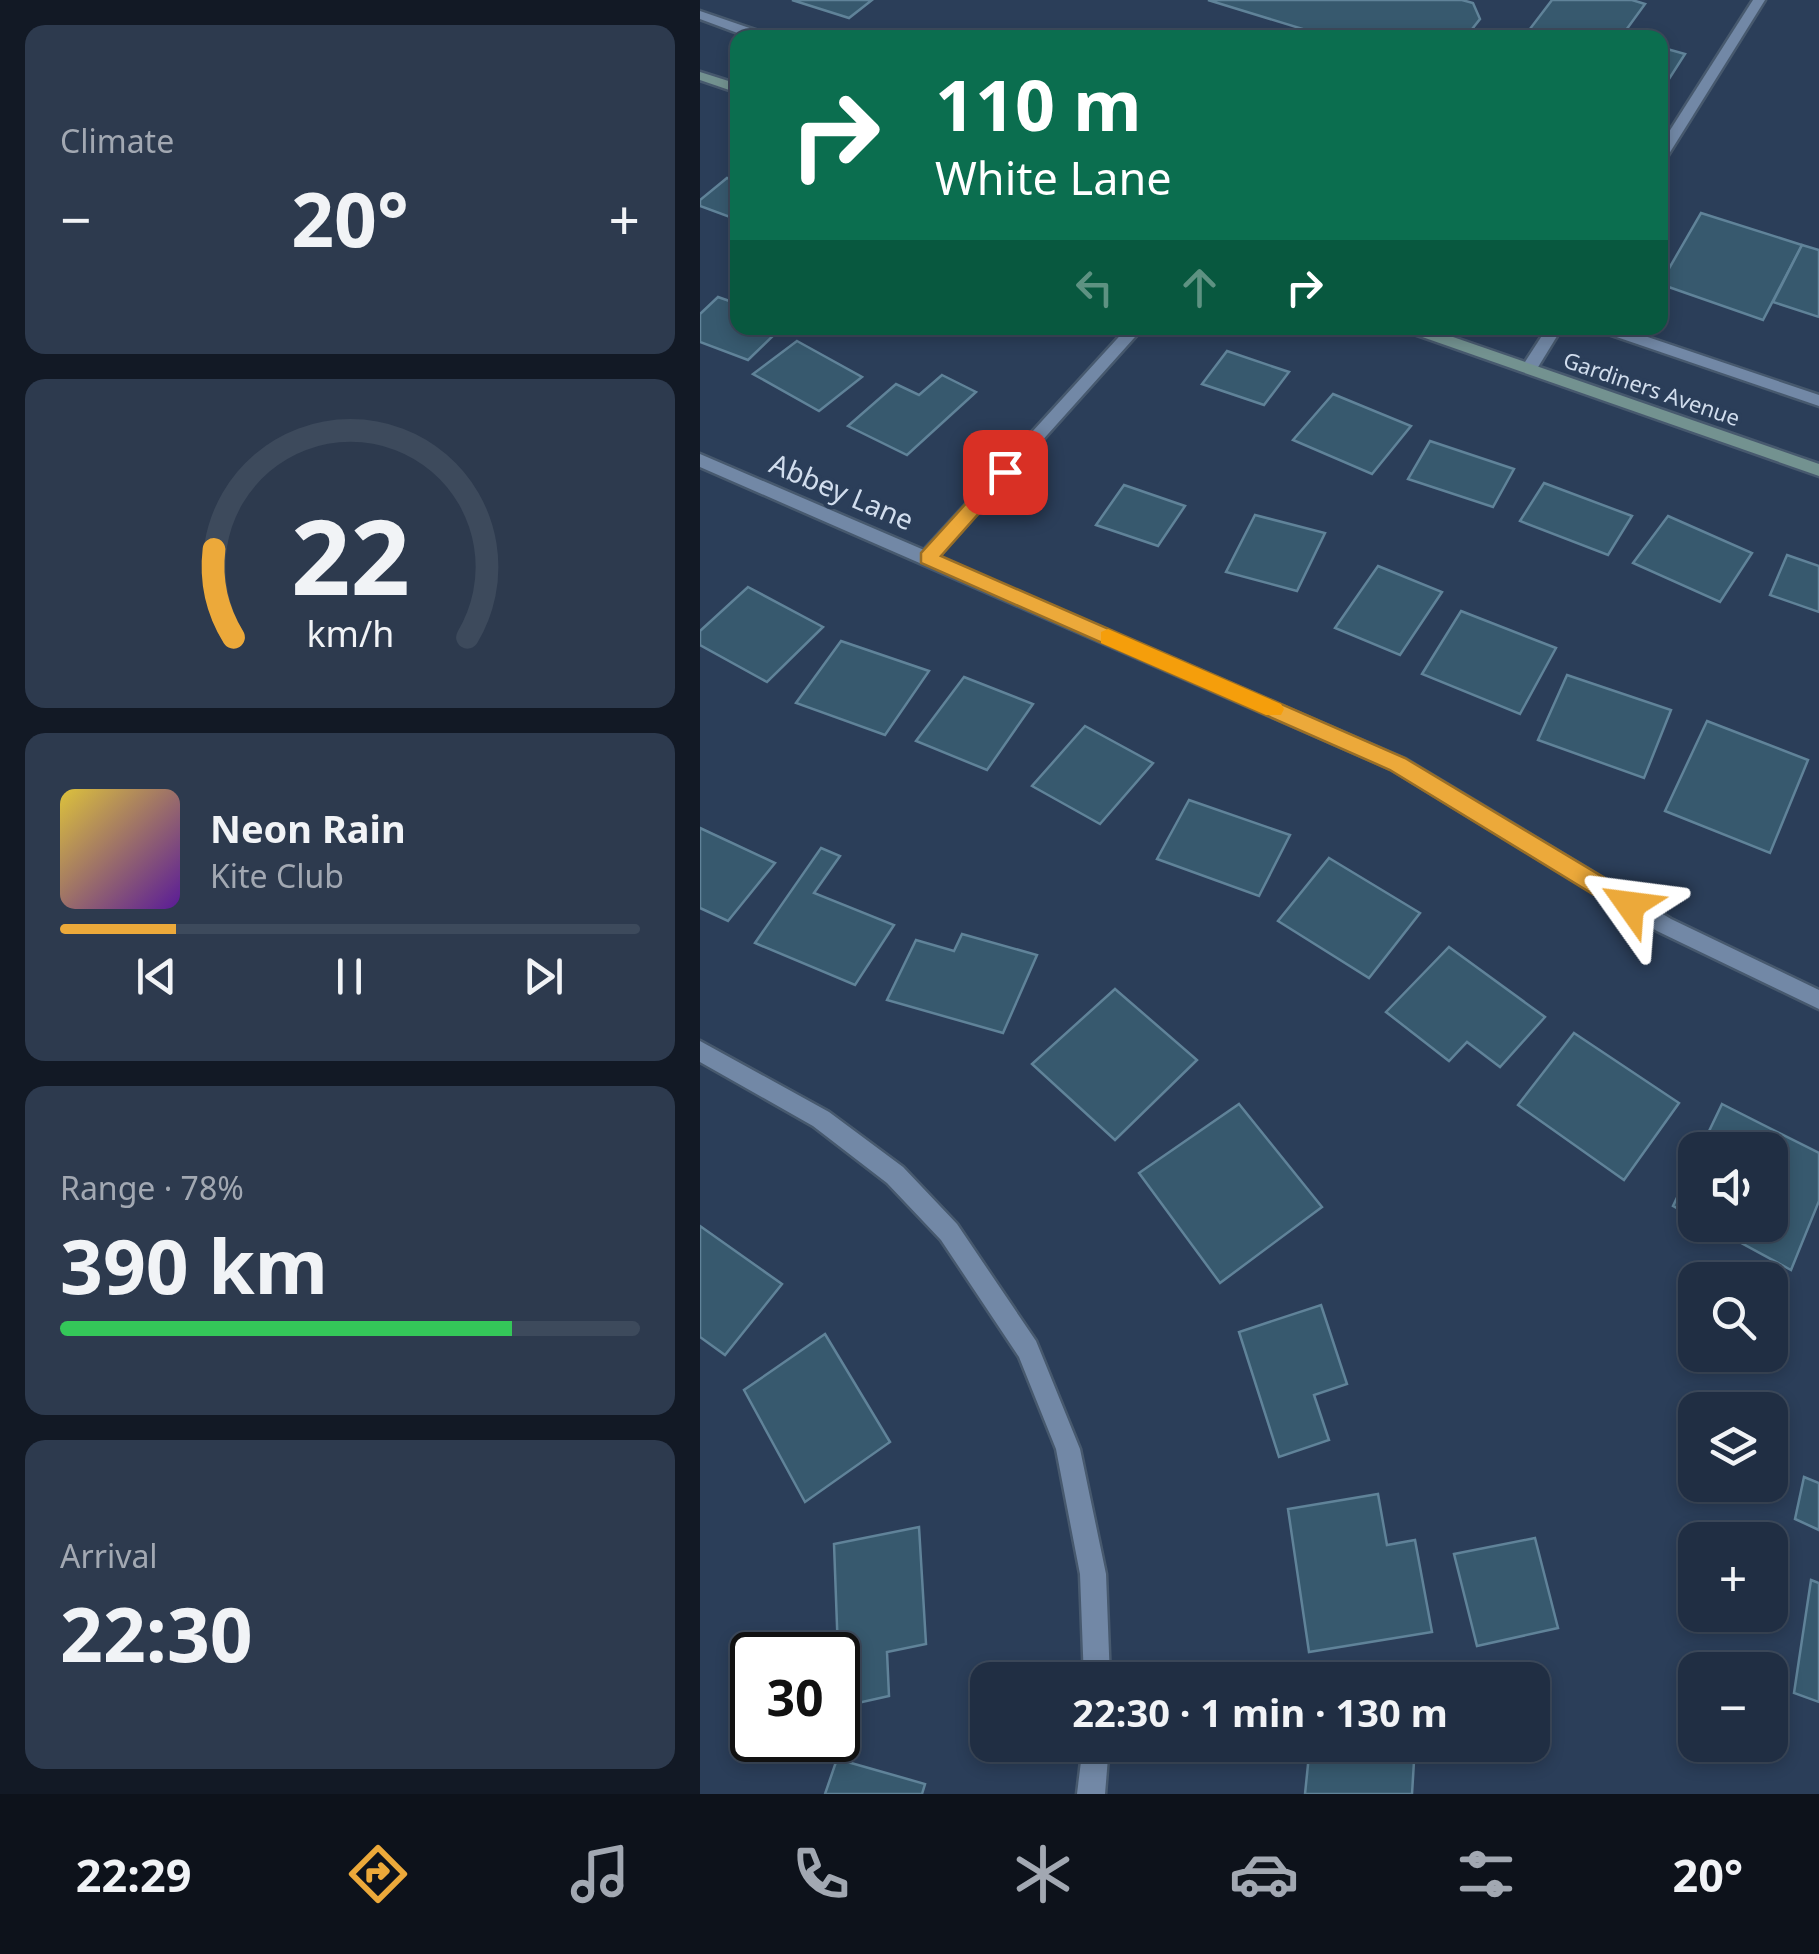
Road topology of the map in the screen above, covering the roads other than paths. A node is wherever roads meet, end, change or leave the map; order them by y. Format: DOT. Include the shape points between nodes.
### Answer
graph roads {
  1 [pos="1759,0"];
  2 [pos="700,15"];
  3 [pos="742,30"];
  4 [pos="700,76"];
  5 [pos="730,86"];
  6 [pos="1668,144"];
  7 [pos="1129,335"];
  8 [pos="1434,335"];
  9 [pos="1550,335"];
  10 [pos="1627,335"];
  11 [pos="1529,368"];
  12 [pos="1819,401"];
  13 [pos="700,460"];
  14 [pos="1819,470"];
  15 [pos="928,558"];
  16 [pos="1819,1000"];
  17 [pos="700,1051"];
  18 [pos="1096,1662"];
  19 [pos="1094,1762"];
  20 [pos="1090,1794"];
  1 -- 6 [label="street"];
  2 -- 3 [label="street"];
  4 -- 5 [label="main road"];
  7 -- 15 [label="street"];
  8 -- 11 [label="main road, Gardiners Avenue"];
  9 -- 11 [label="street"];
  10 -- 12 [label="street, Gardiners Avenue"];
  11 -- 14 [label="main road, Gardiners Avenue"];
  13 -- 15 [label="street, Abbey Lane"];
  15 -- 16 [label="street, Abbey Lane" via="1398,764 1664,925"];
  17 -- 18 [label="street" via="821,1119 895,1175 950,1232 1028,1349 1068,1448 1093,1574"];
  19 -- 20 [label="street"];
}
